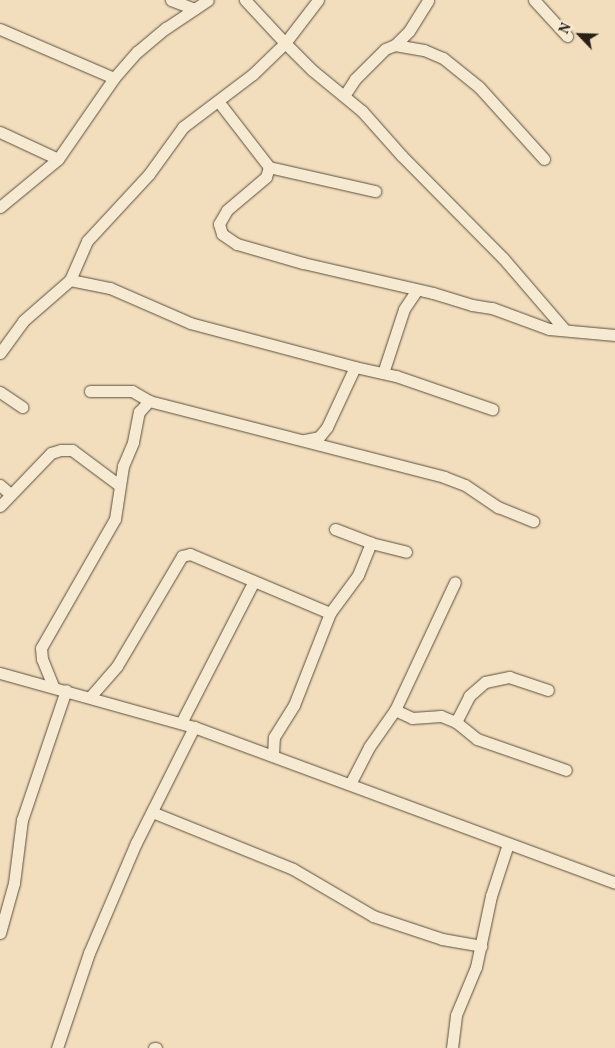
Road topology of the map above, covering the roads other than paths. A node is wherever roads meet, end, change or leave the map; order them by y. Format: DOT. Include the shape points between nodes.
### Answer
graph roads {
  1 [pos="171,0"];
  2 [pos="208,0"];
  3 [pos="245,0"];
  4 [pos="318,0"];
  5 [pos="428,0"];
  6 [pos="534,0"];
  7 [pos="194,10"];
  8 [pos="0,29"];
  9 [pos="567,36"];
  10 [pos="286,43"];
  11 [pos="395,45"];
  12 [pos="114,78"];
  13 [pos="344,96"];
  14 [pos="218,101"];
  15 [pos="0,132"];
  16 [pos="58,159"];
  17 [pos="544,159"];
  18 [pos="269,167"];
  19 [pos="375,191"];
  20 [pos="0,207"];
  21 [pos="70,280"];
  22 [pos="417,290"];
  23 [pos="565,330"];
  24 [pos="615,335"];
  25 [pos="0,353"];
  26 [pos="355,367"];
  27 [pos="383,373"];
  28 [pos="90,391"];
  29 [pos="0,392"];
  30 [pos="148,401"];
  31 [pos="22,407"];
  32 [pos="492,409"];
  33 [pos="303,441"];
  34 [pos="119,484"];
  35 [pos="0,485"];
  36 [pos="10,494"];
  37 [pos="0,506"];
  38 [pos="533,521"];
  39 [pos="335,528"];
  40 [pos="371,543"];
  41 [pos="406,552"];
  42 [pos="455,582"];
  43 [pos="253,583"];
  44 [pos="330,613"];
  45 [pos="0,673"];
  46 [pos="53,686"];
  47 [pos="66,690"];
  48 [pos="548,690"];
  49 [pos="90,697"];
  50 [pos="395,710"];
  51 [pos="456,722"];
  52 [pos="181,723"];
  53 [pos="194,727"];
  54 [pos="273,755"];
  55 [pos="566,770"];
  56 [pos="350,784"];
  57 [pos="152,812"];
  58 [pos="508,844"];
  59 [pos="615,883"];
  60 [pos="0,933"];
  61 [pos="482,946"];
  62 [pos="57,1048"];
  63 [pos="452,1048"];
  1 -- 7 [label="street"];
  2 -- 7 [label="street"];
  3 -- 10 [label="street"];
  4 -- 10 [label="street"];
  5 -- 11 [label="street" via="409,31"];
  6 -- 9 [label="street"];
  7 -- 12 [label="street" via="138,52"];
  8 -- 12 [label="street"];
  10 -- 13 [label="street"];
  10 -- 14 [label="street"];
  11 -- 13 [label="street" via="385,49 355,79"];
  11 -- 17 [label="street" via="424,50 443,58 479,87"];
  12 -- 16 [label="street"];
  13 -- 23 [label="street" via="503,258"];
  14 -- 18 [label="street"];
  14 -- 21 [label="street" via="183,127 149,174 87,240"];
  15 -- 16 [label="street"];
  16 -- 20 [label="street"];
  18 -- 19 [label="street"];
  18 -- 22 [label="street" via="266,177 227,210 219,224 222,234 260,253"];
  21 -- 25 [label="street" via="23,321"];
  21 -- 26 [label="street" via="110,288 190,323"];
  22 -- 23 [label="street" via="492,308 534,325"];
  22 -- 27 [label="street" via="404,309"];
  23 -- 24 [label="street"];
  26 -- 27 [label="street"];
  26 -- 33 [label="street" via="327,427 319,437"];
  27 -- 32 [label="street"];
  28 -- 30 [label="street" via="132,391"];
  29 -- 31 [label="street"];
  30 -- 33 [label="street"];
  30 -- 34 [label="street" via="139,412 138,426"];
  33 -- 38 [label="street" via="465,484 498,507"];
  34 -- 36 [label="street" via="72,450 61,450 51,453"];
  34 -- 46 [label="street" via="119,505 114,519 42,648 42,659"];
  35 -- 36 [label="street"];
  36 -- 37 [label="street"];
  39 -- 40 [label="street"];
  40 -- 41 [label="street"];
  40 -- 44 [label="street" via="358,575"];
  42 -- 50 [label="street"];
  43 -- 44 [label="street"];
  43 -- 49 [label="street" via="190,554 182,556 117,666"];
  43 -- 52 [label="street"];
  44 -- 54 [label="street" via="298,698 274,737"];
  45 -- 46 [label="street"];
  46 -- 47 [label="street"];
  47 -- 49 [label="street"];
  47 -- 60 [label="street" via="22,820 14,883"];
  48 -- 51 [label="street" via="509,677 485,682 468,696"];
  49 -- 52 [label="street"];
  50 -- 51 [label="street" via="412,718 441,716"];
  50 -- 56 [label="street" via="369,747"];
  51 -- 55 [label="street" via="478,739"];
  52 -- 53 [label="street"];
  53 -- 54 [label="street"];
  53 -- 57 [label="street"];
  54 -- 56 [label="street"];
  56 -- 58 [label="street"];
  57 -- 61 [label="street" via="293,869 373,916 442,938"];
  57 -- 62 [label="street" via="86,962"];
  58 -- 59 [label="street"];
  58 -- 61 [label="street" via="491,896"];
  61 -- 63 [label="street" via="456,1015"];
}
